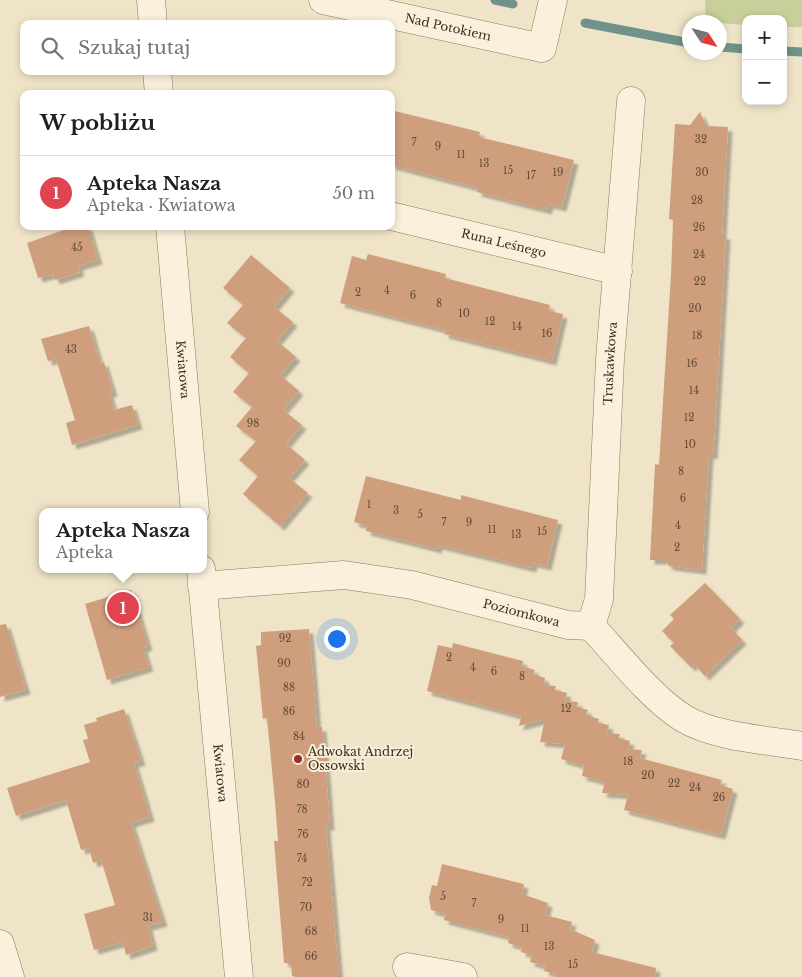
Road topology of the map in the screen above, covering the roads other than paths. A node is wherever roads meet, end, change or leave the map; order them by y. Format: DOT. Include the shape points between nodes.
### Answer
graph roads {
  1 [pos="151,0"];
  2 [pos="323,0"];
  3 [pos="553,0"];
  4 [pos="153,20"];
  5 [pos="157,75"];
  6 [pos="159,90"];
  7 [pos="631,101"];
  8 [pos="395,217"];
  9 [pos="170,230"];
  10 [pos="618,271"];
  11 [pos="196,508"];
  12 [pos="202,577"];
  13 [pos="591,626"];
  14 [pos="802,746"];
  15 [pos="0,944"];
  16 [pos="407,967"];
  17 [pos="10,977"];
  18 [pos="239,977"];
  19 [pos="463,977"];
  1 -- 4 [label="street"];
  2 -- 3 [label="street, Nad Potokiem" via="542,48"];
  5 -- 6 [label="street"];
  7 -- 10 [label="street, Truskawkowa"];
  8 -- 10 [label="street, Runa Leśnego"];
  9 -- 11 [label="street, Kwiatowa"];
  10 -- 13 [label="street, Truskawkowa" via="610,359 599,599"];
  12 -- 13 [label="street, Poziomkowa" via="344,574 412,585 568,626"];
  12 -- 18 [label="street, Kwiatowa"];
  13 -- 14 [label="street" via="654,692 684,718 715,730"];
  15 -- 17 [label="street"];
  16 -- 19 [label="street"];
}
